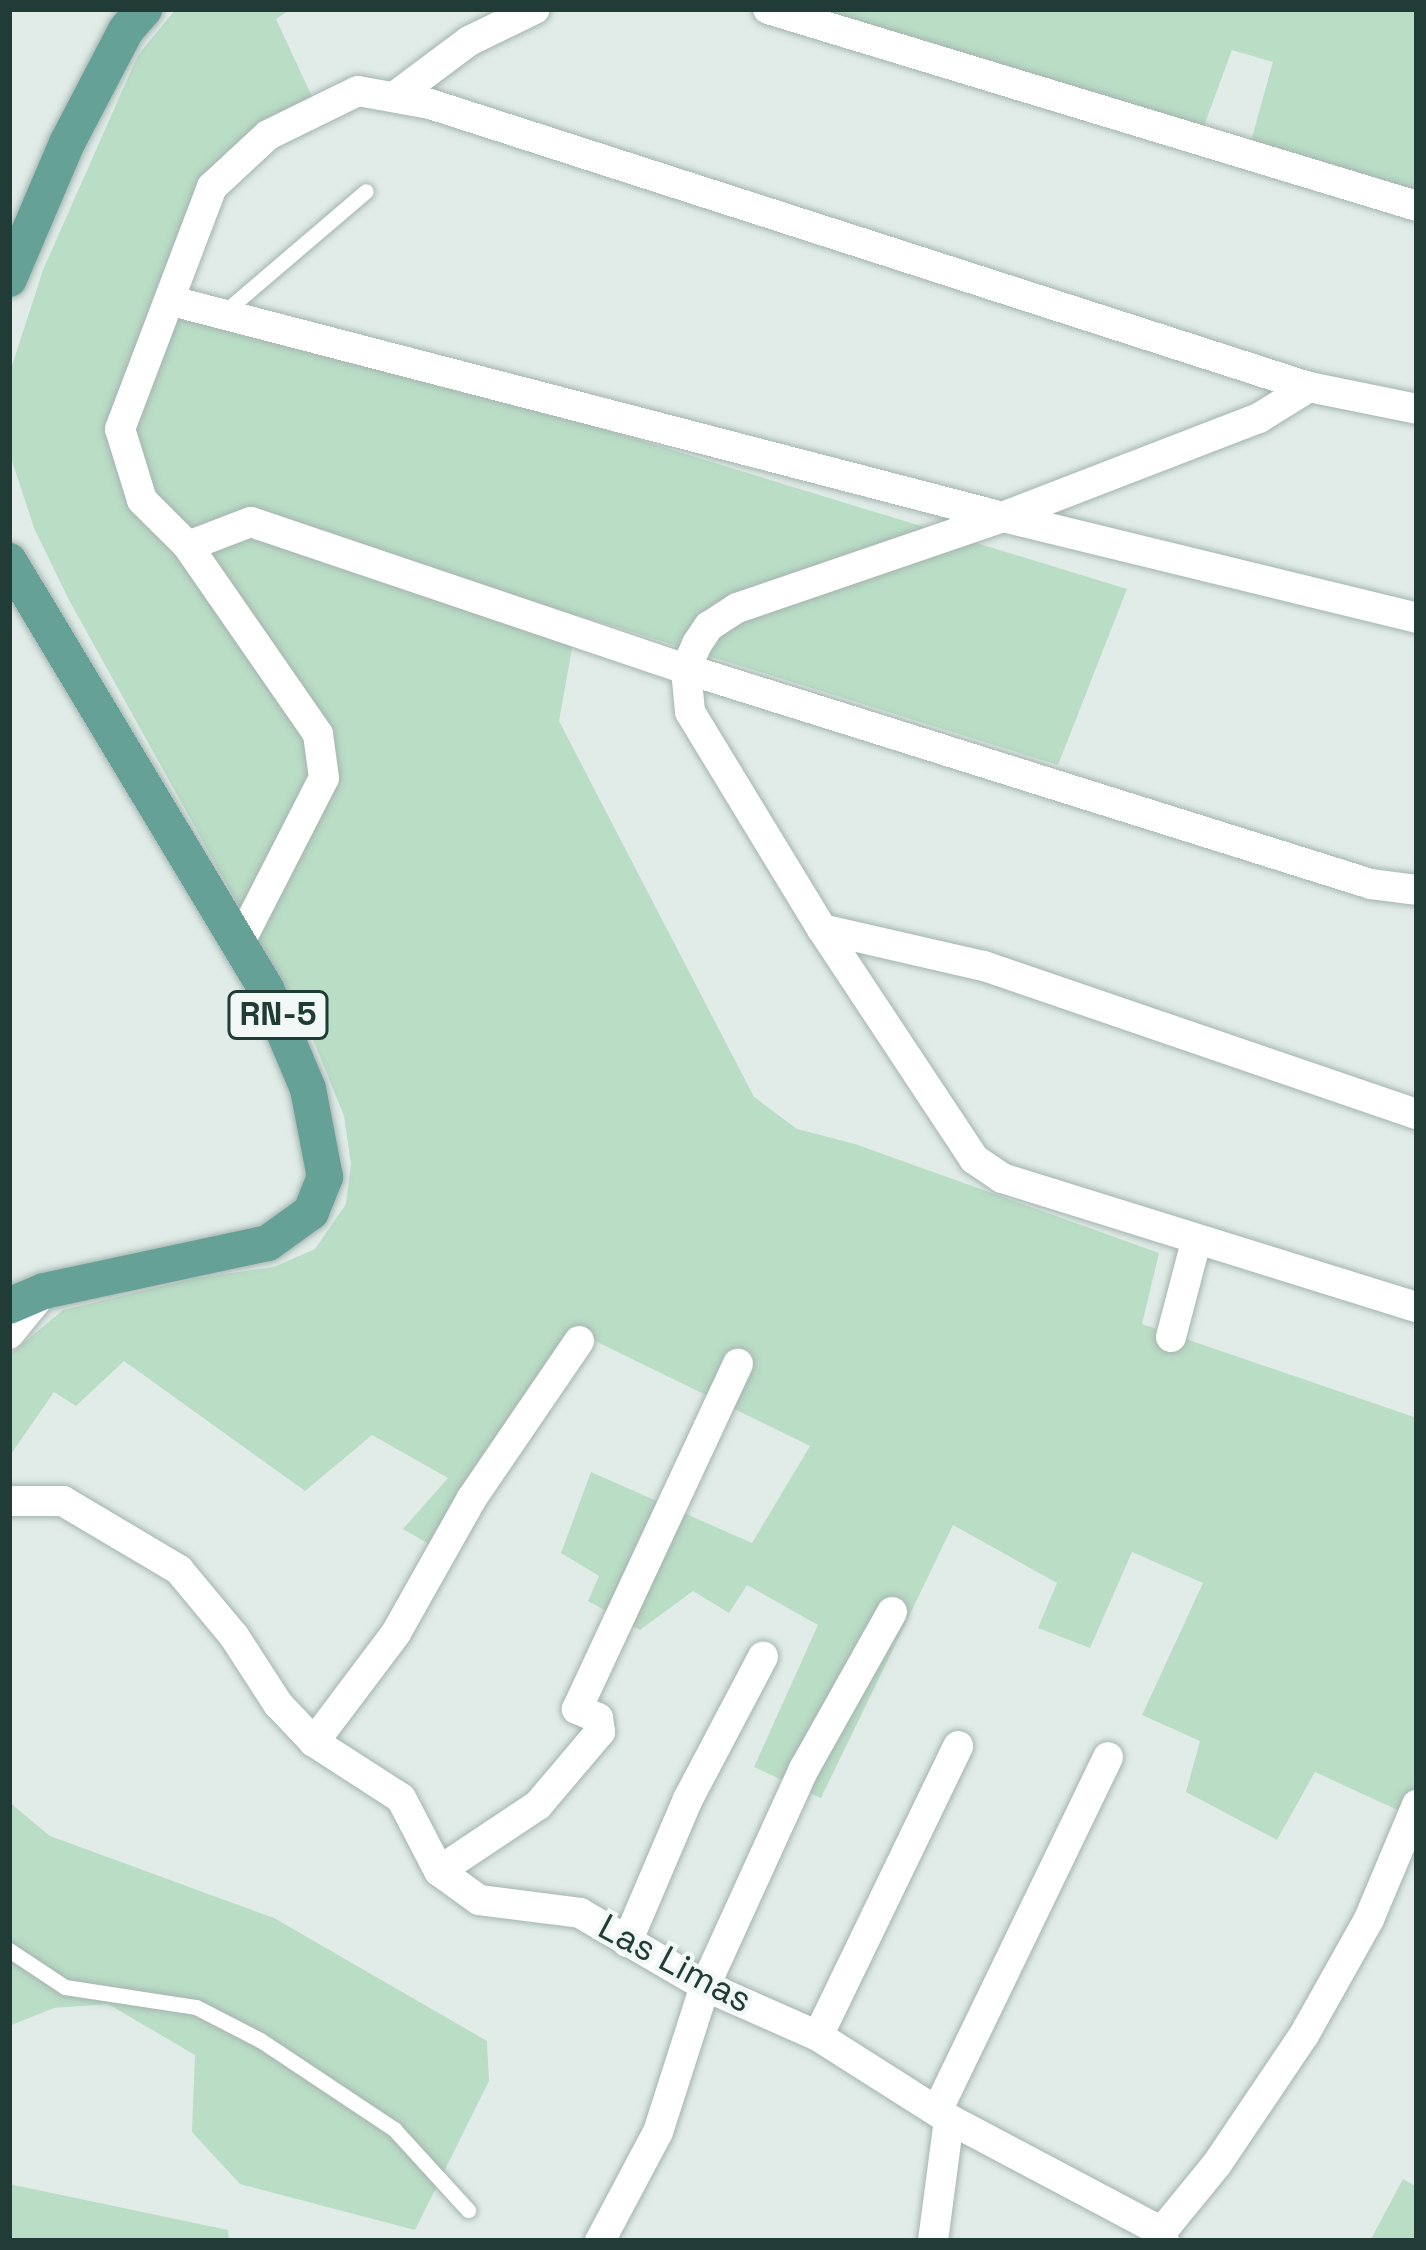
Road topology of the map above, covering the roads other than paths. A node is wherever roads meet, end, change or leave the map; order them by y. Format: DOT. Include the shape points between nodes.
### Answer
graph roads {
  1 [pos="144,9"];
  2 [pos="535,9"];
  3 [pos="768,9"];
  4 [pos="394,97"];
  5 [pos="366,191"];
  6 [pos="1417,206"];
  7 [pos="9,278"];
  8 [pos="172,301"];
  9 [pos="220,315"];
  10 [pos="1309,387"];
  11 [pos="1417,409"];
  12 [pos="1003,518"];
  13 [pos="188,546"];
  14 [pos="9,561"];
  15 [pos="1417,618"];
  16 [pos="686,669"];
  17 [pos="1417,890"];
  18 [pos="822,929"];
  19 [pos="240,942"];
  20 [pos="1417,1114"];
  21 [pos="1196,1242"];
  22 [pos="44,1292"];
  23 [pos="9,1306"];
  24 [pos="1417,1307"];
  25 [pos="9,1334"];
  26 [pos="1171,1336"];
  27 [pos="579,1341"];
  28 [pos="738,1364"];
  29 [pos="9,1501"];
  30 [pos="892,1612"];
  31 [pos="763,1658"];
  32 [pos="314,1742"];
  33 [pos="958,1746"];
  34 [pos="1108,1757"];
  35 [pos="1417,1805"];
  36 [pos="439,1871"];
  37 [pos="627,1942"];
  38 [pos="9,1950"];
  39 [pos="705,1986"];
  40 [pos="818,2036"];
  41 [pos="943,2115"];
  42 [pos="468,2210"];
  43 [pos="1154,2236"];
  44 [pos="600,2241"];
  45 [pos="933,2241"];
  1 -- 7 [label="main road" via="68,143"];
  2 -- 4 [label="street" via="469,41"];
  3 -- 6 [label="street"];
  4 -- 8 [label="street" via="358,91 268,135 212,187"];
  4 -- 10 [label="street" via="818,225"];
  5 -- 9 [label="lane"];
  8 -- 9 [label="street"];
  8 -- 13 [label="street" via="120,429 142,500"];
  9 -- 12 [label="street"];
  10 -- 11 [label="street"];
  10 -- 12 [label="street" via="1259,418"];
  12 -- 15 [label="street"];
  12 -- 16 [label="street" via="736,608 709,626"];
  13 -- 16 [label="street" via="251,522"];
  13 -- 19 [label="street" via="319,734 324,778"];
  14 -- 19 [label="main road, RN-5"];
  16 -- 17 [label="street" via="1371,884"];
  16 -- 18 [label="street" via="690,712"];
  18 -- 20 [label="street" via="984,966"];
  18 -- 21 [label="street" via="974,1159 1002,1178"];
  19 -- 22 [label="main road, RN-5" via="308,1089 325,1177 317,1203 268,1243"];
  21 -- 24 [label="street"];
  21 -- 26 [label="street"];
  22 -- 23 [label="main road, RN-5"];
  22 -- 25 [label="street"];
  27 -- 32 [label="street" via="472,1498 396,1633"];
  28 -- 36 [label="street" via="577,1709 598,1718 600,1732 538,1805"];
  29 -- 32 [label="street" via="63,1501 179,1570"];
  30 -- 39 [label="street" via="804,1768"];
  31 -- 37 [label="street" via="688,1799"];
  32 -- 36 [label="street" via="401,1798"];
  33 -- 40 [label="street"];
  34 -- 41 [label="street"];
  35 -- 43 [label="street" via="1369,1919 1304,2035 1217,2164"];
  36 -- 37 [label="street, Las Limas" via="479,1900 580,1913"];
  37 -- 39 [label="street, Las Limas"];
  38 -- 42 [label="lane" via="64,1987 196,2007 260,2040 394,2129"];
  39 -- 40 [label="street, Las Limas"];
  39 -- 44 [label="street" via="658,2132"];
  40 -- 41 [label="street, Las Limas"];
  41 -- 43 [label="street, Las Limas"];
  41 -- 45 [label="street"];
}
